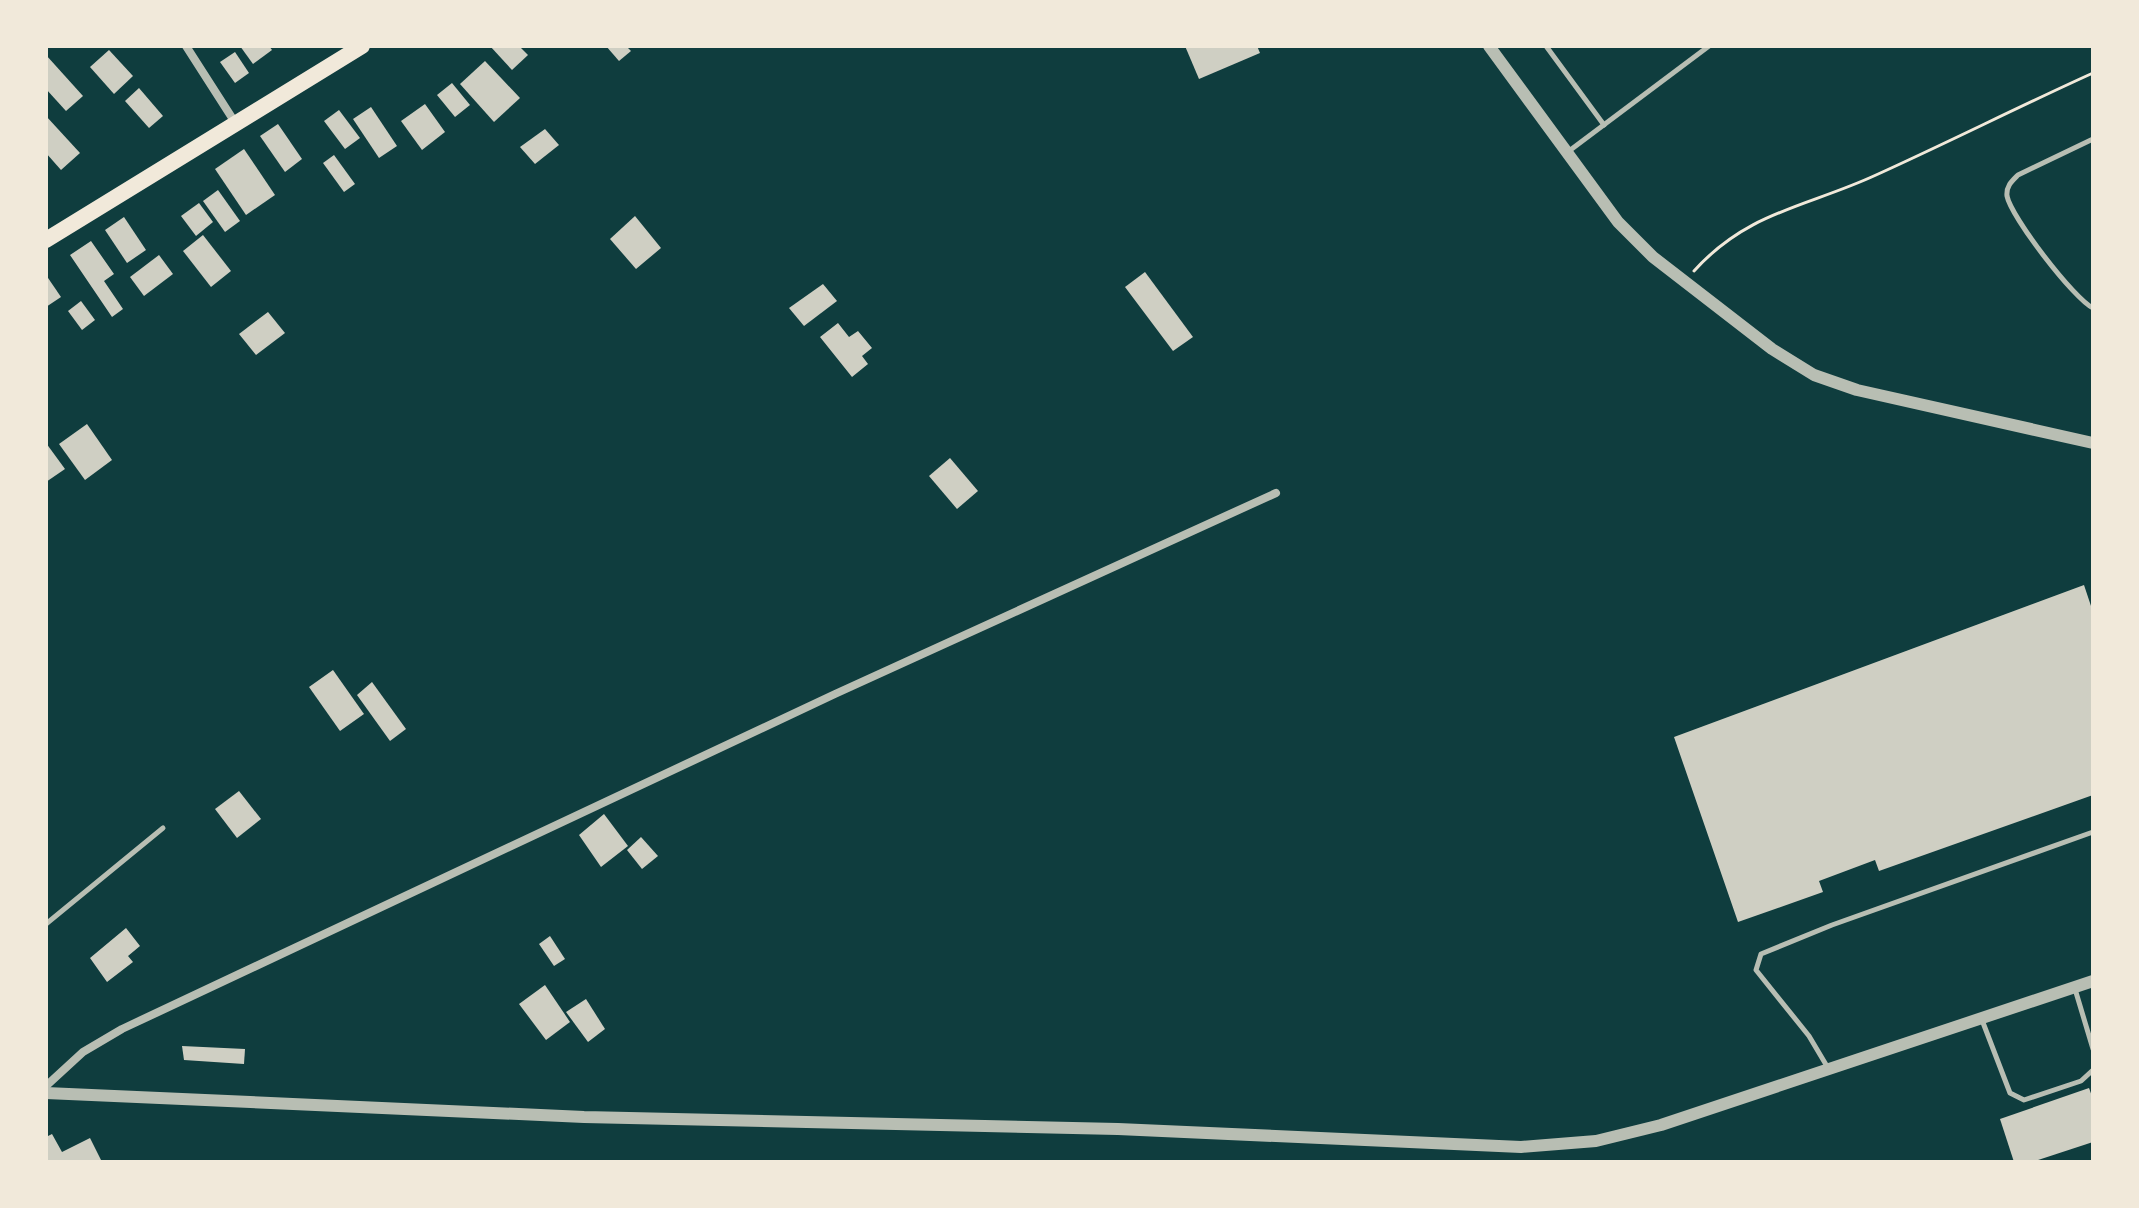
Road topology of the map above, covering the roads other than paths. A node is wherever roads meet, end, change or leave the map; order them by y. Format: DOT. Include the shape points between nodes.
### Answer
graph roads {
  1 [pos="186,46"];
  2 [pos="362,46"];
  3 [pos="1489,46"];
  4 [pos="1546,46"];
  5 [pos="1709,46"];
  6 [pos="236,124"];
  7 [pos="1604,125"];
  8 [pos="2093,139"];
  9 [pos="1567,153"];
  10 [pos="46,240"];
  11 [pos="2093,308"];
  12 [pos="2093,441"];
  13 [pos="1276,493"];
  14 [pos="163,828"];
  15 [pos="2093,832"];
  16 [pos="46,924"];
  17 [pos="2093,981"];
  18 [pos="2074,988"];
  19 [pos="1981,1018"];
  20 [pos="2093,1049"];
  21 [pos="1829,1069"];
  22 [pos="2093,1070"];
  23 [pos="46,1086"];
  24 [pos="46,1093"];
  1 -- 6 [label="street"];
  2 -- 6 [label="main road"];
  3 -- 9 [label="street"];
  4 -- 7 [label="lane"];
  5 -- 7 [label="lane"];
  6 -- 10 [label="main road"];
  7 -- 9 [label="lane"];
  8 -- 11 [label="lane" via="2018,175 2007,194 2059,275 2081,302"];
  9 -- 12 [label="street" via="1618,222 1685,282 1772,349 1835,384"];
  13 -- 23 [label="street" via="122,1029 83,1052"];
  14 -- 16 [label="lane"];
  15 -- 21 [label="lane" via="1761,954 1756,970"];
  17 -- 18 [label="street"];
  18 -- 19 [label="street"];
  18 -- 20 [label="lane"];
  19 -- 21 [label="street"];
  19 -- 22 [label="lane" via="2016,1098 2081,1081"];
  21 -- 24 [label="street" via="1628,1135 1521,1147 1118,1129 584,1117"];
}
